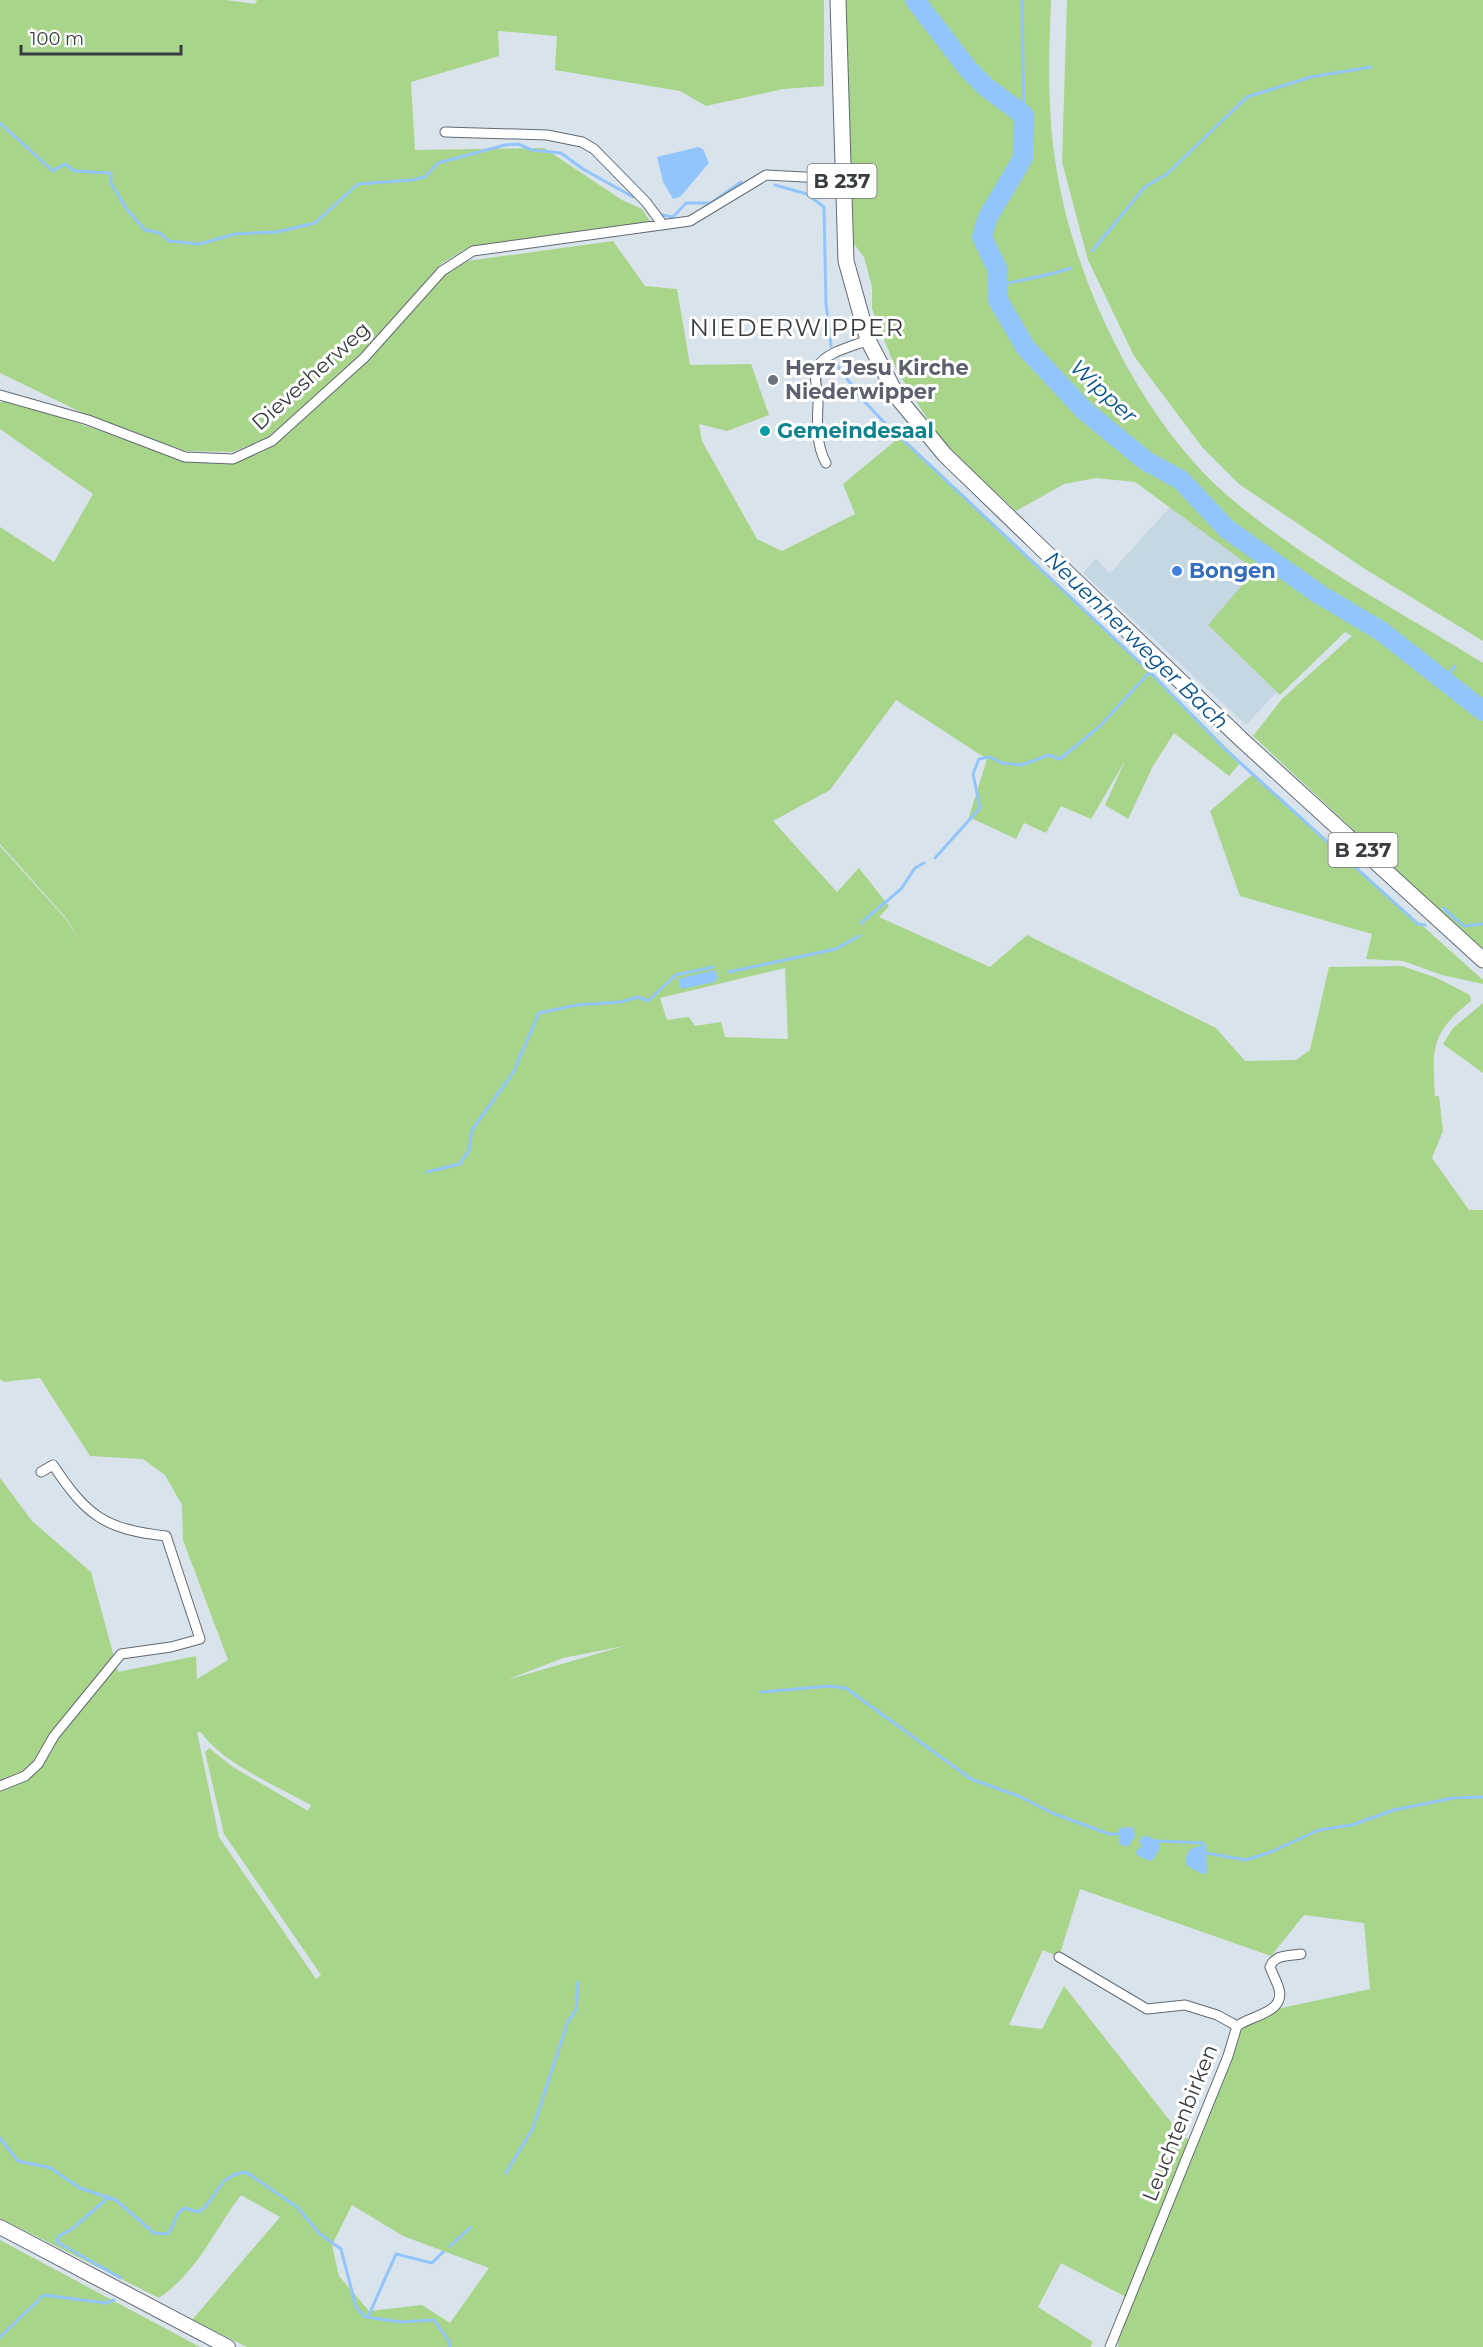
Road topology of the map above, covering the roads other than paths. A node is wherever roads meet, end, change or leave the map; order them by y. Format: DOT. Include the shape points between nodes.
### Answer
graph roads {
  1 [pos="838,0"];
  2 [pos="445,132"];
  3 [pos="842,179"];
  4 [pos="663,225"];
  5 [pos="868,340"];
  6 [pos="0,396"];
  7 [pos="826,463"];
  8 [pos="1483,960"];
  9 [pos="41,1472"];
  10 [pos="0,1786"];
  11 [pos="1301,1954"];
  12 [pos="1059,1957"];
  13 [pos="1237,2026"];
  14 [pos="0,2227"];
  15 [pos="228,2347"];
  16 [pos="1110,2347"];
  1 -- 3 [label="main road, B 237"];
  2 -- 4 [label="street" via="547,135 582,142 594,149 646,202"];
  3 -- 4 [label="street" via="766,175 690,221"];
  3 -- 5 [label="main road, B 237" via="846,261"];
  4 -- 6 [label="street, Dievesherweg" via="485,248 450,263 364,358 272,441 233,459 186,457 88,420"];
  5 -- 7 [label="street" via="819,365 815,420"];
  5 -- 8 [label="main road, B 237" via="897,398 945,455 1242,740"];
  9 -- 10 [label="street" via="53,1465 76,1500 111,1525 166,1536 200,1639 121,1654 54,1736 38,1764 25,1776"];
  11 -- 13 [label="street, Leuchtenbirken" via="1273,1961 1270,1967 1280,1991 1279,2003"];
  12 -- 13 [label="street" via="1147,2009 1185,2005"];
  13 -- 16 [label="street, Leuchtenbirken"];
  14 -- 15 [label="main road"];
}
